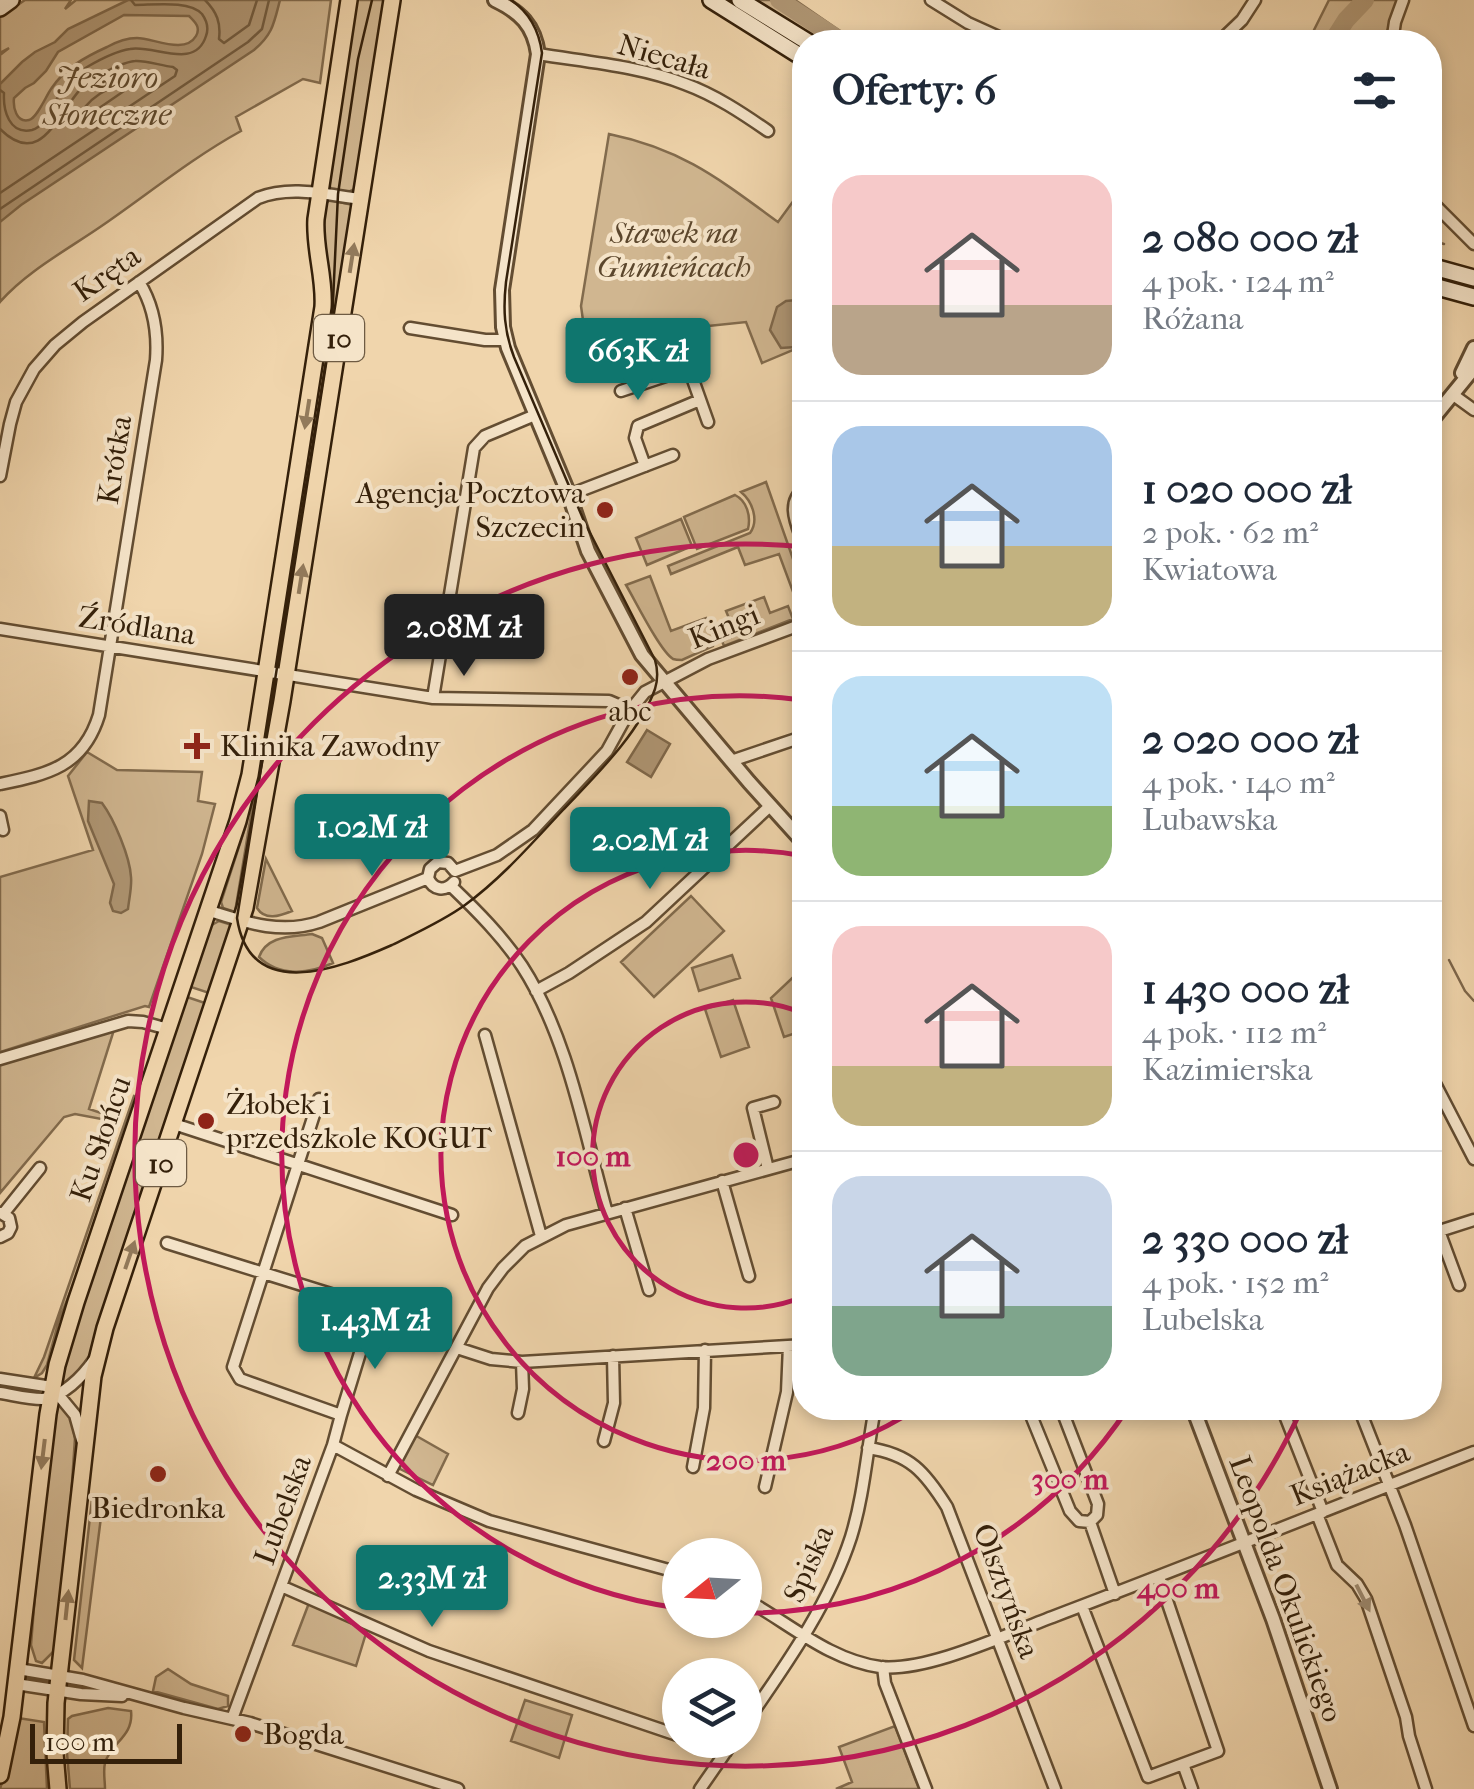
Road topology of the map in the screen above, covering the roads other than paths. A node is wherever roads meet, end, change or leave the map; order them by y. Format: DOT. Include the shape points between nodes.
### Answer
graph roads {
  1 [pos="11,0"];
  2 [pos="350,0"];
  3 [pos="392,0"];
  4 [pos="711,0"];
  5 [pos="740,0"];
  6 [pos="931,0"];
  7 [pos="1256,0"];
  8 [pos="1403,0"];
  9 [pos="498,1"];
  10 [pos="0,8"];
  11 [pos="983,30"];
  12 [pos="1232,30"];
  13 [pos="1394,30"];
  14 [pos="792,32"];
  15 [pos="792,51"];
  16 [pos="538,54"];
  17 [pos="768,131"];
  18 [pos="319,194"];
  19 [pos="361,200"];
  20 [pos="1442,212"];
  21 [pos="1474,244"];
  22 [pos="1442,269"];
  23 [pos="1474,278"];
  24 [pos="138,282"];
  25 [pos="1442,288"];
  26 [pos="1474,297"];
  27 [pos="410,328"];
  28 [pos="505,340"];
  29 [pos="1474,348"];
  30 [pos="1474,368"];
  31 [pos="621,391"];
  32 [pos="1452,394"];
  33 [pos="700,400"];
  34 [pos="1442,407"];
  35 [pos="1474,410"];
  36 [pos="535,415"];
  37 [pos="708,422"];
  38 [pos="674,455"];
  39 [pos="645,466"];
  40 [pos="0,476"];
  41 [pos="569,495"];
  42 [pos="792,627"];
  43 [pos="0,630"];
  44 [pos="111,647"];
  45 [pos="266,672"];
  46 [pos="286,675"];
  47 [pos="664,682"];
  48 [pos="433,698"];
  49 [pos="630,710"];
  50 [pos="792,741"];
  51 [pos="731,762"];
  52 [pos="0,784"];
  53 [pos="770,806"];
  54 [pos="0,816"];
  55 [pos="3,830"];
  56 [pos="792,830"];
  57 [pos="455,871"];
  58 [pos="428,878"];
  59 [pos="451,886"];
  60 [pos="208,910"];
  61 [pos="242,921"];
  62 [pos="536,991"];
  63 [pos="168,1029"];
  64 [pos="485,1036"];
  65 [pos="0,1059"];
  66 [pos="1442,1097"];
  67 [pos="319,1099"];
  68 [pos="774,1102"];
  69 [pos="174,1124"];
  70 [pos="1474,1159"];
  71 [pos="792,1162"];
  72 [pos="298,1163"];
  73 [pos="40,1168"];
  74 [pos="768,1168"];
  75 [pos="722,1181"];
  76 [pos="625,1208"];
  77 [pos="607,1212"];
  78 [pos="2,1214"];
  79 [pos="452,1215"];
  80 [pos="1474,1220"];
  81 [pos="1442,1230"];
  82 [pos="541,1236"];
  83 [pos="0,1237"];
  84 [pos="167,1243"];
  85 [pos="1442,1250"];
  86 [pos="263,1274"];
  87 [pos="748,1276"];
  88 [pos="1459,1285"];
  89 [pos="650,1290"];
  90 [pos="790,1346"];
  91 [pos="99,1347"];
  92 [pos="457,1348"];
  93 [pos="705,1350"];
  94 [pos="613,1356"];
  95 [pos="522,1362"];
  96 [pos="0,1380"];
  97 [pos="54,1392"];
  98 [pos="0,1393"];
  99 [pos="518,1413"];
  100 [pos="341,1415"];
  101 [pos="872,1420"];
  102 [pos="1033,1420"];
  103 [pos="1066,1420"];
  104 [pos="1198,1420"];
  105 [pos="1286,1420"];
  106 [pos="1365,1420"];
  107 [pos="604,1441"];
  108 [pos="333,1445"];
  109 [pos="868,1448"];
  110 [pos="1474,1452"];
  111 [pos="84,1456"];
  112 [pos="693,1467"];
  113 [pos="388,1476"];
  114 [pos="1390,1485"];
  115 [pos="765,1486"];
  116 [pos="1320,1513"];
  117 [pos="1090,1522"];
  118 [pos="1245,1542"];
  119 [pos="662,1568"];
  120 [pos="1159,1576"];
  121 [pos="281,1586"];
  122 [pos="1115,1594"];
  123 [pos="1082,1606"];
  124 [pos="762,1610"];
  125 [pos="803,1635"];
  126 [pos="996,1638"];
  127 [pos="883,1667"];
  128 [pos="17,1676"];
  129 [pos="58,1682"];
  130 [pos="762,1698"];
  131 [pos="232,1720"];
  132 [pos="1474,1726"];
  133 [pos="662,1730"];
  134 [pos="722,1758"];
  135 [pos="1184,1764"];
  136 [pos="0,1775"];
  137 [pos="58,1789"];
  138 [pos="458,1789"];
  139 [pos="700,1789"];
  140 [pos="926,1789"];
  141 [pos="1055,1789"];
  142 [pos="1192,1789"];
  143 [pos="1330,1789"];
  144 [pos="1426,1789"];
  1 -- 10 [label="main road"];
  2 -- 18 [label="main road, Ku Słońcu / 10"];
  3 -- 19 [label="main road, 10"];
  4 -- 15 [label="main road"];
  5 -- 14 [label="main road"];
  6 -- 11 [label="street"];
  7 -- 12 [label="street"];
  8 -- 13 [label="street"];
  9 -- 16 [label="street" via="528,23"];
  16 -- 17 [label="street, Niecała" via="686,84"];
  16 -- 28 [label="street" via="502,290"];
  18 -- 19 [label="street"];
  18 -- 24 [label="street, Kręta" via="258,198"];
  18 -- 45 [label="main road, Ku Słońcu / 10, one-way" via="322,307"];
  46 -- 19 [label="main road, 10, one-way"];
  20 -- 21 [label="street"];
  22 -- 23 [label="main road"];
  24 -- 40 [label="street, Kręta" via="71,330 34,369 12,413"];
  24 -- 44 [label="street, Krótka" via="152,312 157,348"];
  25 -- 26 [label="main road"];
  27 -- 28 [label="street"];
  28 -- 36 [label="street"];
  29 -- 32 [label="street"];
  30 -- 32 [label="street"];
  31 -- 33 [label="street" via="687,369"];
  32 -- 34 [label="street"];
  32 -- 35 [label="street"];
  33 -- 37 [label="street"];
  33 -- 39 [label="street" via="638,426 635,438"];
  36 -- 41 [label="street"];
  36 -- 48 [label="street" via="491,433 474,448"];
  38 -- 39 [label="street"];
  39 -- 41 [label="street"];
  41 -- 47 [label="street" via="598,573"];
  42 -- 47 [label="street, Kingi"];
  43 -- 44 [label="street, Źródlana"];
  44 -- 45 [label="street, Źródlana"];
  44 -- 52 [label="street, Krótka" via="99,715 86,745 57,769"];
  45 -- 46 [label="street"];
  45 -- 60 [label="main road, Ku Słońcu / 10" via="246,794"];
  46 -- 48 [label="street"];
  46 -- 61 [label="main road, 10"];
  47 -- 49 [label="street, Kingi"];
  47 -- 51 [label="street"];
  48 -- 49 [label="street" via="609,700"];
  49 -- 57 [label="street" via="606,753 530,832 498,856"];
  50 -- 51 [label="street"];
  51 -- 53 [label="street"];
  53 -- 56 [label="street"];
  53 -- 62 [label="street" via="646,922"];
  54 -- 55 [label="street"];
  57 -- 58 [label="street" via="438,862"];
  57 -- 59 [label="street"];
  58 -- 59 [label="street" via="437,888"];
  58 -- 61 [label="street" via="307,926"];
  59 -- 62 [label="street" via="501,937"];
  60 -- 61 [label="street"];
  60 -- 63 [label="main road, Ku Słońcu / 10"];
  61 -- 69 [label="main road, 10"];
  62 -- 77 [label="street" via="563,1057"];
  63 -- 65 [label="street" via="128,1021"];
  63 -- 97 [label="main road, Ku Słońcu / 10" via="67,1328"];
  64 -- 82 [label="street"];
  66 -- 70 [label="street"];
  67 -- 72 [label="street"];
  68 -- 74 [label="street" via="753,1108"];
  69 -- 72 [label="street"];
  91 -- 69 [label="main road, 10, one-way"];
  71 -- 74 [label="street"];
  72 -- 79 [label="street"];
  72 -- 86 [label="street"];
  73 -- 78 [label="street"];
  74 -- 75 [label="street"];
  75 -- 76 [label="street"];
  75 -- 87 [label="street"];
  76 -- 77 [label="street"];
  76 -- 89 [label="street"];
  77 -- 82 [label="street"];
  78 -- 83 [label="street" via="11,1226"];
  80 -- 81 [label="street"];
  82 -- 92 [label="street" via="495,1278"];
  84 -- 86 [label="street"];
  85 -- 88 [label="street"];
  86 -- 100 [label="street" via="233,1367 240,1379"];
  86 -- 100 [label="street, Lubelska" via="363,1304 370,1312"];
  90 -- 93 [label="street"];
  90 -- 115 [label="street" via="787,1392"];
  91 -- 97 [label="street" via="85,1372"];
  91 -- 111 [label="main road, 10"];
  92 -- 95 [label="street"];
  92 -- 113 [label="street"];
  93 -- 94 [label="street"];
  93 -- 112 [label="street"];
  94 -- 95 [label="street"];
  94 -- 107 [label="street" via="614,1403"];
  95 -- 99 [label="street"];
  96 -- 97 [label="street"];
  97 -- 98 [label="street" via="43,1399"];
  97 -- 111 [label="street" via="78,1422"];
  97 -- 128 [label="main road, Ku Słońcu / 10, one-way"];
  100 -- 108 [label="street, Lubelska"];
  101 -- 109 [label="street, Spiska"];
  102 -- 117 [label="street" via="1070,1511"];
  103 -- 117 [label="street" via="1098,1504"];
  104 -- 118 [label="street, Leopolda Okulickiego"];
  105 -- 116 [label="street"];
  106 -- 114 [label="street"];
  108 -- 113 [label="street"];
  108 -- 121 [label="street, Lubelska"];
  109 -- 125 [label="street, Spiska" via="848,1544"];
  109 -- 126 [label="street, Olsztyńska" via="909,1462 941,1498"];
  110 -- 114 [label="street, Książacka"];
  129 -- 111 [label="main road, 10, one-way"];
  113 -- 119 [label="street" via="508,1528"];
  114 -- 116 [label="street, Książacka"];
  114 -- 132 [label="street"];
  116 -- 118 [label="street, Książacka"];
  116 -- 144 [label="street, one-way" via="1337,1566 1366,1600"];
  117 -- 122 [label="street"];
  118 -- 120 [label="street, Książacka"];
  118 -- 143 [label="street, Leopolda Okulickiego"];
  120 -- 122 [label="street, Książacka"];
  120 -- 135 [label="street" via="1218,1751"];
  121 -- 131 [label="street"];
  121 -- 133 [label="street, Lubelska" via="429,1651"];
  122 -- 123 [label="street, Książacka"];
  123 -- 126 [label="street, Książacka"];
  123 -- 135 [label="street" via="1148,1777"];
  124 -- 125 [label="street"];
  125 -- 127 [label="street" via="837,1654"];
  125 -- 130 [label="street, Spiska"];
  126 -- 127 [label="street, Książacka" via="931,1660"];
  126 -- 141 [label="street, Olsztyńska"];
  127 -- 140 [label="street"];
  128 -- 129 [label="street"];
  128 -- 136 [label="main road, Ku Słońcu / 10"];
  129 -- 131 [label="street"];
  129 -- 137 [label="main road, 10"];
  131 -- 138 [label="street"];
  134 -- 139 [label="street"];
  135 -- 142 [label="street"];
}
